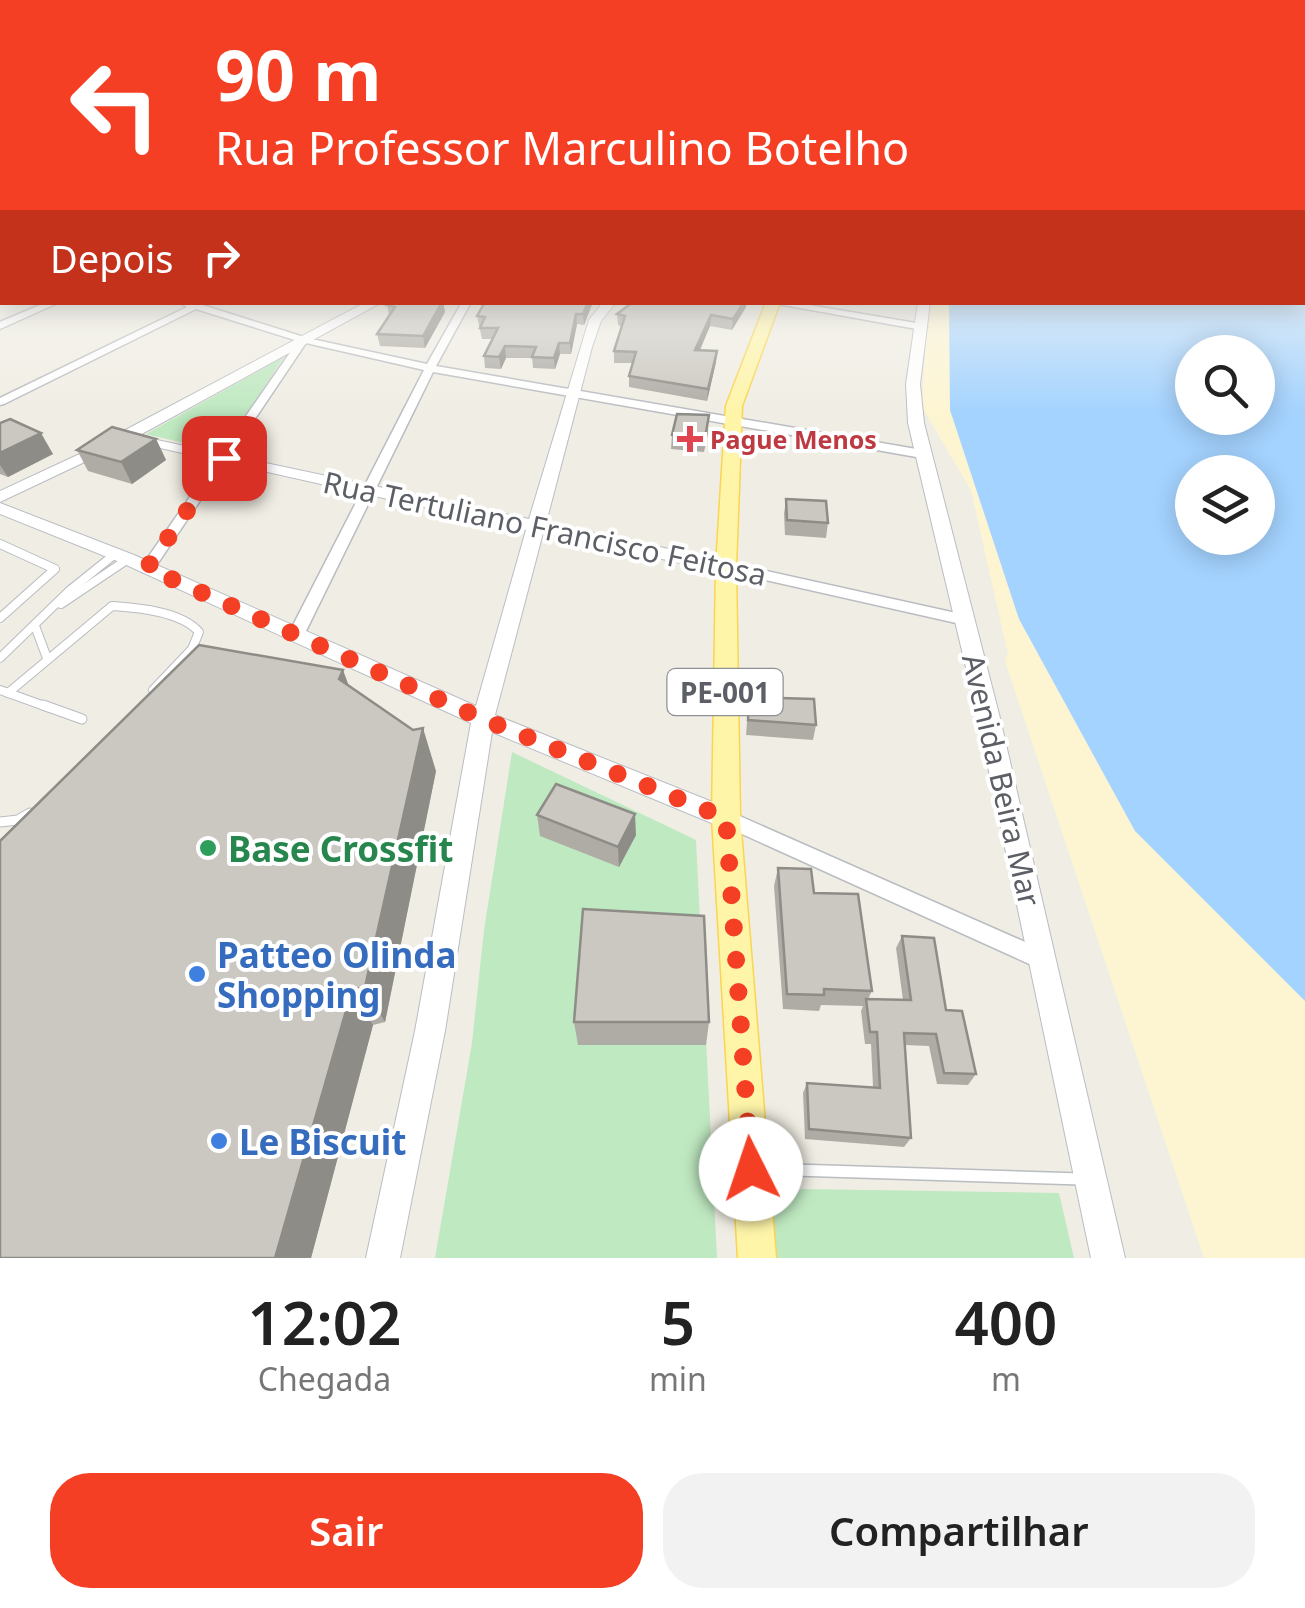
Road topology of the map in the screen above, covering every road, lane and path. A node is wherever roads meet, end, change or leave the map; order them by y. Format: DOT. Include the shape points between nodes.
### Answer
graph roads {
  1 [pos="49,305"];
  2 [pos="200,305"];
  3 [pos="370,305"];
  4 [pos="465,305"];
  5 [pos="608,305"];
  6 [pos="772,305"];
  7 [pos="785,305"];
  8 [pos="924,305"];
  9 [pos="0,326"];
  10 [pos="922,327"];
  11 [pos="304,340"];
  12 [pos="430,368"];
  13 [pos="571,392"];
  14 [pos="0,402"];
  15 [pos="732,421"];
  16 [pos="124,437"];
  17 [pos="922,454"];
  18 [pos="224,458"];
  19 [pos="370,492"];
  20 [pos="1,507"];
  21 [pos="538,528"];
  22 [pos="0,544"];
  23 [pos="121,556"];
  24 [pos="726,566"];
  25 [pos="147,568"];
  26 [pos="57,605"];
  27 [pos="0,618"];
  28 [pos="966,620"];
  29 [pos="35,626"];
  30 [pos="296,635"];
  31 [pos="0,658"];
  32 [pos="47,658"];
  33 [pos="4,691"];
  34 [pos="144,700"];
  35 [pos="82,718"];
  36 [pos="483,719"];
  37 [pos="39,806"];
  38 [pos="726,818"];
  39 [pos="0,822"];
  40 [pos="1043,960"];
  41 [pos="751,1169"];
  42 [pos="1090,1179"];
  43 [pos="383,1258"];
  44 [pos="758,1258"];
  45 [pos="1108,1258"];
  1 -- 9 [label="street"];
  2 -- 11 [label="street"];
  2 -- 14 [label="street"];
  3 -- 11 [label="street"];
  4 -- 12 [label="street"];
  5 -- 13 [label="street" via="590,331"];
  6 -- 15 [label="main road, PE-001" via="736,392"];
  7 -- 10 [label="street"];
  8 -- 10 [label="street, Avenida Beira Mar"];
  10 -- 17 [label="street, Avenida Beira Mar" via="912,393"];
  11 -- 12 [label="street"];
  11 -- 16 [label="street"];
  11 -- 18 [label="street"];
  12 -- 13 [label="street"];
  12 -- 19 [label="street"];
  13 -- 15 [label="street"];
  13 -- 21 [label="street"];
  15 -- 17 [label="street"];
  15 -- 24 [label="main road, PE-001"];
  16 -- 18 [label="street, Rua Tertuliano Francisco Feitosa"];
  16 -- 20 [label="street"];
  17 -- 28 [label="street, Avenida Beira Mar"];
  18 -- 19 [label="street, Rua Tertuliano Francisco Feitosa"];
  18 -- 25 [label="street"];
  19 -- 21 [label="street, Rua Tertuliano Francisco Feitosa"];
  19 -- 30 [label="street"];
  20 -- 23 [label="street"];
  21 -- 24 [label="street, Rua Tertuliano Francisco Feitosa"];
  21 -- 36 [label="street"];
  22 -- 27 [label="lane" via="55,570"];
  23 -- 25 [label="street"];
  23 -- 26 [label="lane"];
  23 -- 26 [label="lane" via="79,595"];
  24 -- 28 [label="street, Rua Tertuliano Francisco Feitosa"];
  24 -- 38 [label="main road, PE-001"];
  25 -- 30 [label="street"];
  26 -- 29 [label="lane"];
  28 -- 40 [label="street, Avenida Beira Mar"];
  29 -- 31 [label="lane"];
  29 -- 32 [label="lane"];
  30 -- 36 [label="street"];
  32 -- 33 [label="lane"];
  32 -- 34 [label="lane" via="116,605 194,625 198,641"];
  33 -- 35 [label="lane"];
  36 -- 38 [label="street"];
  36 -- 43 [label="street"];
  37 -- 39 [label="lane" via="22,819"];
  38 -- 40 [label="street"];
  38 -- 41 [label="main road, PE-001"];
  40 -- 42 [label="street, Avenida Beira Mar"];
  41 -- 42 [label="lane"];
  41 -- 44 [label="main road, PE-001"];
  42 -- 45 [label="street, Avenida Beira Mar"];
}
